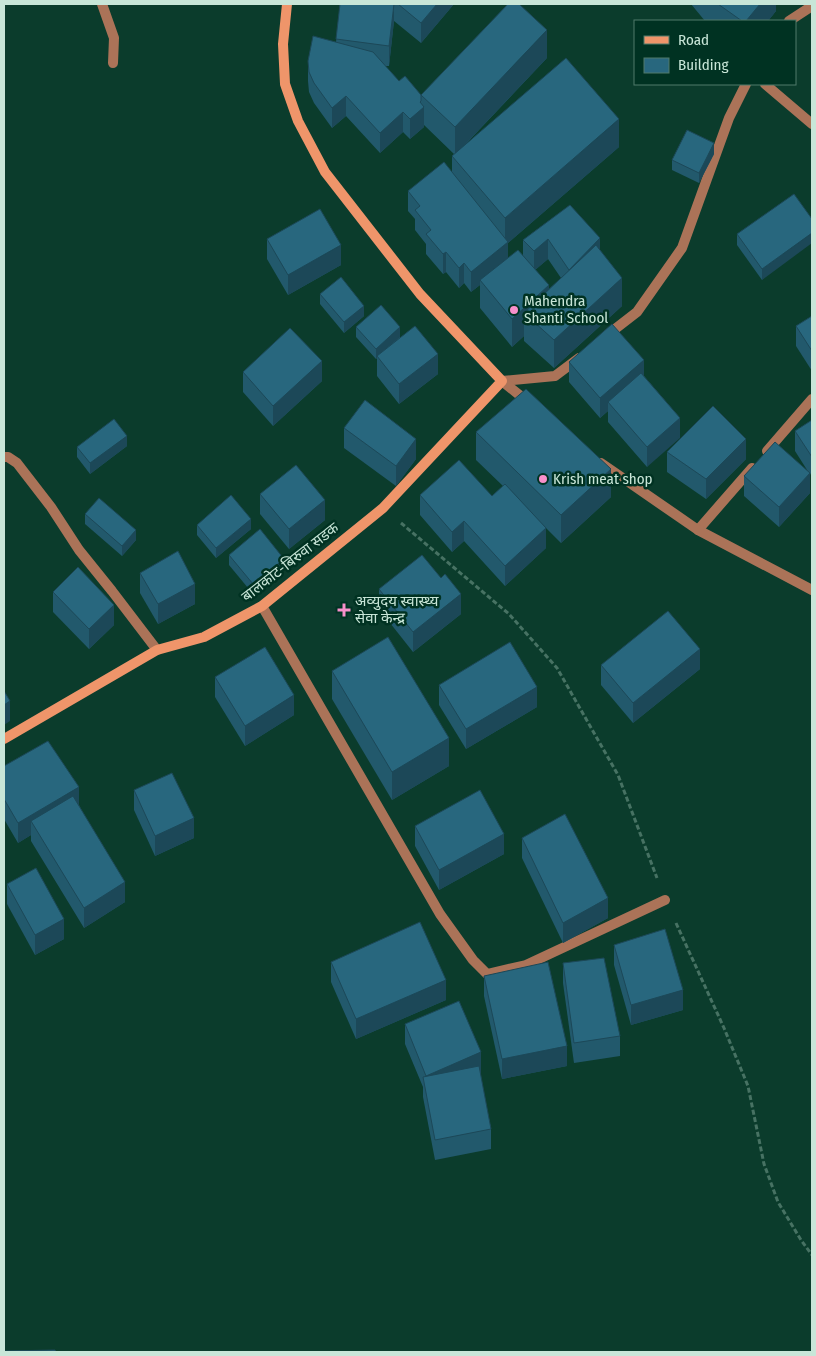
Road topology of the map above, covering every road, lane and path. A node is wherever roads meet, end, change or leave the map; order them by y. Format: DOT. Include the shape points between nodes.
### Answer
graph roads {
  1 [pos="102,4"];
  2 [pos="287,4"];
  3 [pos="812,6"];
  4 [pos="791,20"];
  5 [pos="113,63"];
  6 [pos="745,85"];
  7 [pos="767,85"];
  8 [pos="812,124"];
  9 [pos="600,342"];
  10 [pos="585,353"];
  11 [pos="502,380"];
  12 [pos="812,400"];
  13 [pos="538,411"];
  14 [pos="4,457"];
  15 [pos="595,458"];
  16 [pos="382,508"];
  17 [pos="698,530"];
  18 [pos="812,590"];
  19 [pos="262,606"];
  20 [pos="157,650"];
  21 [pos="4,739"];
  22 [pos="665,900"];
  23 [pos="812,1255"];
  1 -- 5 [label="street" via="114,38"];
  2 -- 11 [label="main road" via="283,44 285,84 298,121 325,172 420,294"];
  3 -- 4 [label="street"];
  6 -- 9 [label="street" via="728,118 682,248 637,312"];
  7 -- 8 [label="street"];
  10 -- 11 [label="street" via="555,376"];
  11 -- 13 [label="street"];
  11 -- 16 [label="main road, बालकोट-बिरुवा सडक"];
  12 -- 17 [label="street"];
  14 -- 20 [label="street" via="17,463 51,507 78,550"];
  15 -- 17 [label="street"];
  16 -- 19 [label="main road, बालकोट-बिरुवा सडक"];
  16 -- 22 [label="path" via="509,614 557,668 618,775"];
  17 -- 18 [label="street"];
  19 -- 20 [label="main road, बालकोट-बिरुवा सडक" via="204,637"];
  19 -- 22 [label="street" via="440,914 473,960 488,974 526,965"];
  20 -- 21 [label="main road, बालकोट-बिरुवा सडक"];
  22 -- 23 [label="path" via="748,1086 764,1164 778,1202"];
}
